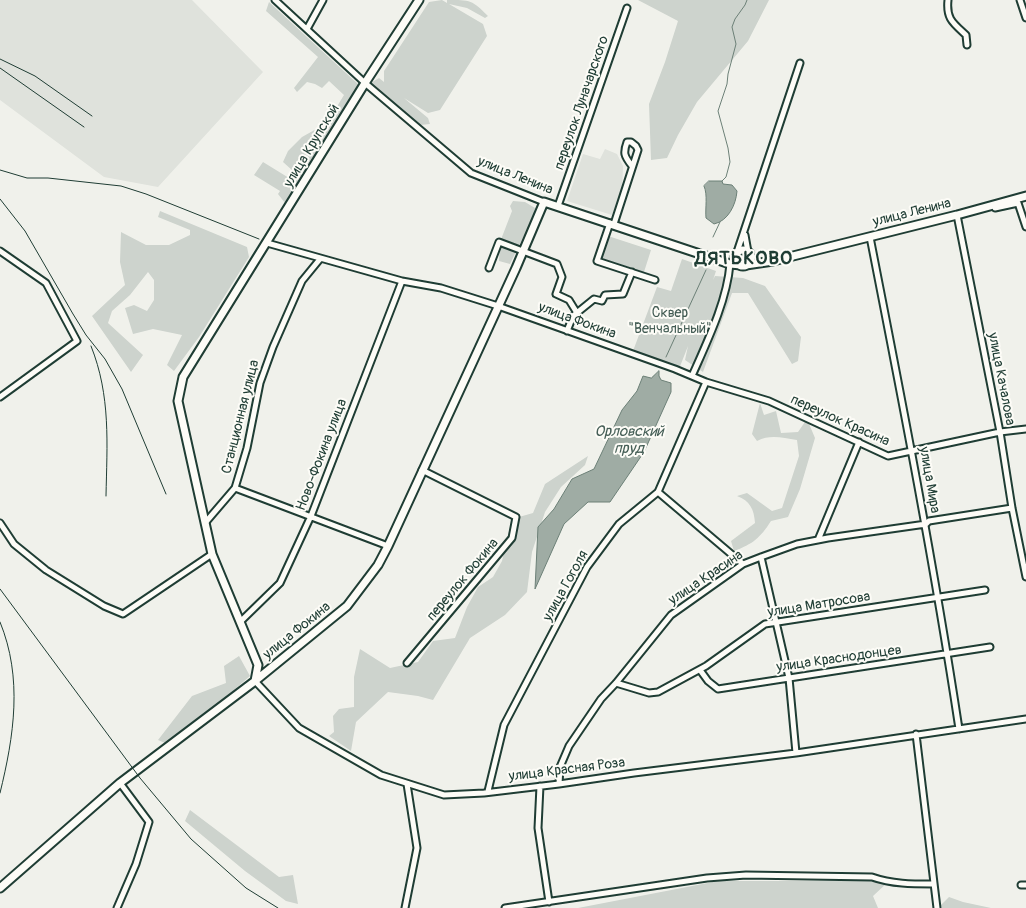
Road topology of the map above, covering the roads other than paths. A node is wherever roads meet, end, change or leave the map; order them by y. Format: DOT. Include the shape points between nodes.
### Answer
graph roads {
  1 [pos="275,0"];
  2 [pos="324,0"];
  3 [pos="419,0"];
  4 [pos="948,0"];
  5 [pos="1020,0"];
  6 [pos="627,8"];
  7 [pos="1026,18"];
  8 [pos="307,29"];
  9 [pos="967,44"];
  10 [pos="800,63"];
  11 [pos="364,84"];
  12 [pos="632,166"];
  13 [pos="1026,196"];
  14 [pos="544,202"];
  15 [pos="558,206"];
  16 [pos="992,206"];
  17 [pos="958,215"];
  18 [pos="612,224"];
  19 [pos="1026,227"];
  20 [pos="745,232"];
  21 [pos="870,237"];
  22 [pos="267,244"];
  23 [pos="0,251"];
  24 [pos="523,251"];
  25 [pos="749,253"];
  26 [pos="736,255"];
  27 [pos="716,258"];
  28 [pos="320,259"];
  29 [pos="773,260"];
  30 [pos="730,264"];
  31 [pos="743,265"];
  32 [pos="488,268"];
  33 [pos="632,272"];
  34 [pos="655,280"];
  35 [pos="402,281"];
  36 [pos="498,306"];
  37 [pos="577,312"];
  38 [pos="567,331"];
  39 [pos="675,369"];
  40 [pos="692,376"];
  41 [pos="706,382"];
  42 [pos="0,397"];
  43 [pos="1026,429"];
  44 [pos="1000,432"];
  45 [pos="859,442"];
  46 [pos="912,450"];
  47 [pos="422,470"];
  48 [pos="235,488"];
  49 [pos="658,492"];
  50 [pos="1012,508"];
  51 [pos="311,516"];
  52 [pos="205,522"];
  53 [pos="0,523"];
  54 [pos="926,524"];
  55 [pos="818,540"];
  56 [pos="388,546"];
  57 [pos="212,554"];
  58 [pos="761,557"];
  59 [pos="743,564"];
  60 [pos="1026,577"];
  61 [pos="985,590"];
  62 [pos="939,598"];
  63 [pos="240,622"];
  64 [pos="777,622"];
  65 [pos="990,647"];
  66 [pos="948,654"];
  67 [pos="407,663"];
  68 [pos="700,670"];
  69 [pos="789,678"];
  70 [pos="256,681"];
  71 [pos="616,683"];
  72 [pos="1026,719"];
  73 [pos="959,729"];
  74 [pos="916,734"];
  75 [pos="796,753"];
  76 [pos="120,783"];
  77 [pos="407,784"];
  78 [pos="559,784"];
  79 [pos="540,786"];
  80 [pos="488,791"];
  81 [pos="933,884"];
  82 [pos="0,888"];
  83 [pos="549,902"];
  84 [pos="117,908"];
  85 [pos="405,908"];
  86 [pos="505,908"];
  87 [pos="937,908"];
  1 -- 8 [label="street, улица Ленина"];
  2 -- 8 [label="street"];
  3 -- 11 [label="main road, улица Крупской"];
  4 -- 9 [label="street" via="947,11 951,21 966,35"];
  5 -- 7 [label="street"];
  6 -- 15 [label="street, переулок Луначарского"];
  8 -- 11 [label="street, улица Ленина"];
  10 -- 20 [label="street"];
  11 -- 14 [label="street, улица Ленина" via="472,173"];
  11 -- 22 [label="main road, улица Крупской"];
  12 -- 18 [label="street"];
  13 -- 16 [label="main road, улица Ленина"];
  14 -- 15 [label="main road, улица Ленина"];
  14 -- 24 [label="main road, улица Фокина"];
  15 -- 18 [label="main road, улица Ленина"];
  16 -- 17 [label="main road, улица Ленина"];
  16 -- 19 [label="street" via="1018,203"];
  17 -- 21 [label="main road, улица Ленина"];
  17 -- 44 [label="street, улица Качалова"];
  18 -- 27 [label="main road, улица Ленина"];
  18 -- 33 [label="street" via="597,261"];
  20 -- 25 [label="street"];
  20 -- 26 [label="street"];
  21 -- 29 [label="main road, улица Ленина"];
  21 -- 46 [label="street, улица Мира"];
  22 -- 28 [label="street"];
  22 -- 52 [label="main road, улица Крупской" via="183,377 178,401"];
  23 -- 42 [label="street" via="46,283 76,341"];
  24 -- 32 [label="street" via="499,242"];
  24 -- 36 [label="main road, улица Фокина"];
  24 -- 37 [label="street" via="556,264 562,277 556,294 568,300"];
  25 -- 26 [label="main road" via="742,250"];
  25 -- 29 [label="main road"];
  25 -- 31 [label="main road" via="751,261"];
  26 -- 27 [label="main road"];
  26 -- 31 [label="main road" via="736,260"];
  27 -- 30 [label="main road, улица Ленина"];
  28 -- 35 [label="street"];
  28 -- 48 [label="street, Станционная улица" via="302,281 273,347 260,383"];
  29 -- 31 [label="main road, улица Ленина"];
  30 -- 31 [label="main road, улица Ленина"];
  30 -- 40 [label="street" via="728,283"];
  33 -- 34 [label="street"];
  33 -- 37 [label="street" via="623,294 605,295 602,301 594,299"];
  35 -- 36 [label="street" via="441,288"];
  35 -- 51 [label="street, Ново-Фокина улица"];
  36 -- 38 [label="street, улица Фокина"];
  36 -- 47 [label="main road, улица Фокина"];
  37 -- 38 [label="street"];
  38 -- 39 [label="street, улица Фокина"];
  39 -- 40 [label="street, переулок Красина"];
  40 -- 41 [label="street, переулок Красина"];
  41 -- 45 [label="street, переулок Красина" via="769,401"];
  41 -- 49 [label="street, улица Гоголя"];
  43 -- 44 [label="street, переулок Красина"];
  44 -- 46 [label="street, переулок Красина"];
  44 -- 50 [label="street, улица Качалова"];
  45 -- 46 [label="street, переулок Красина" via="888,456"];
  45 -- 55 [label="street"];
  46 -- 54 [label="street, улица Мира"];
  47 -- 56 [label="main road, улица Фокина"];
  47 -- 67 [label="street, переулок Фокина" via="516,517 512,538"];
  48 -- 51 [label="street"];
  48 -- 52 [label="street, Станционная улица"];
  49 -- 59 [label="street"];
  49 -- 80 [label="street, улица Гоголя" via="619,524 587,567 504,726"];
  50 -- 54 [label="street, улица Красина"];
  50 -- 60 [label="street, улица Качалова"];
  51 -- 56 [label="street"];
  51 -- 63 [label="street, Ново-Фокина улица" via="280,583"];
  52 -- 57 [label="main road"];
  53 -- 57 [label="street" via="14,544 46,570 123,614"];
  54 -- 55 [label="street, улица Красина"];
  54 -- 62 [label="street, улица Мира"];
  55 -- 58 [label="street, улица Красина"];
  56 -- 70 [label="main road, улица Фокина" via="347,606"];
  57 -- 63 [label="main road"];
  58 -- 59 [label="street, улица Красина"];
  58 -- 64 [label="street"];
  59 -- 71 [label="street, улица Красина" via="671,616"];
  61 -- 62 [label="street, улица Матросова"];
  62 -- 64 [label="street, улица Матросова"];
  62 -- 66 [label="street, улица Мира"];
  63 -- 70 [label="main road" via="258,665"];
  64 -- 68 [label="street, улица Матросова" via="765,624"];
  64 -- 69 [label="street"];
  65 -- 66 [label="street, улица Краснодонцев"];
  66 -- 69 [label="street, улица Краснодонцев"];
  66 -- 73 [label="street, улица Мира"];
  68 -- 69 [label="street, улица Краснодонцев" via="718,689"];
  68 -- 71 [label="street, улица Матросова" via="658,692"];
  69 -- 75 [label="street"];
  70 -- 76 [label="main road, улица Фокина"];
  70 -- 77 [label="street, улица Красная Роза" via="299,728 381,775"];
  71 -- 78 [label="street, улица Красина" via="569,746 560,766"];
  72 -- 73 [label="street, улица Красная Роза"];
  73 -- 74 [label="street, улица Красная Роза"];
  74 -- 75 [label="street, улица Красная Роза"];
  74 -- 81 [label="street"];
  75 -- 78 [label="street, улица Красная Роза"];
  76 -- 82 [label="main road, улица Фокина"];
  76 -- 84 [label="street" via="149,822"];
  77 -- 80 [label="street, улица Красная Роза" via="444,795"];
  77 -- 85 [label="street" via="417,848"];
  78 -- 79 [label="street, улица Красная Роза"];
  79 -- 80 [label="street, улица Красная Роза"];
  79 -- 83 [label="street" via="538,828"];
  81 -- 83 [label="street" via="906,884 872,877 746,875"];
  81 -- 87 [label="street"];
  83 -- 86 [label="street"];
}
